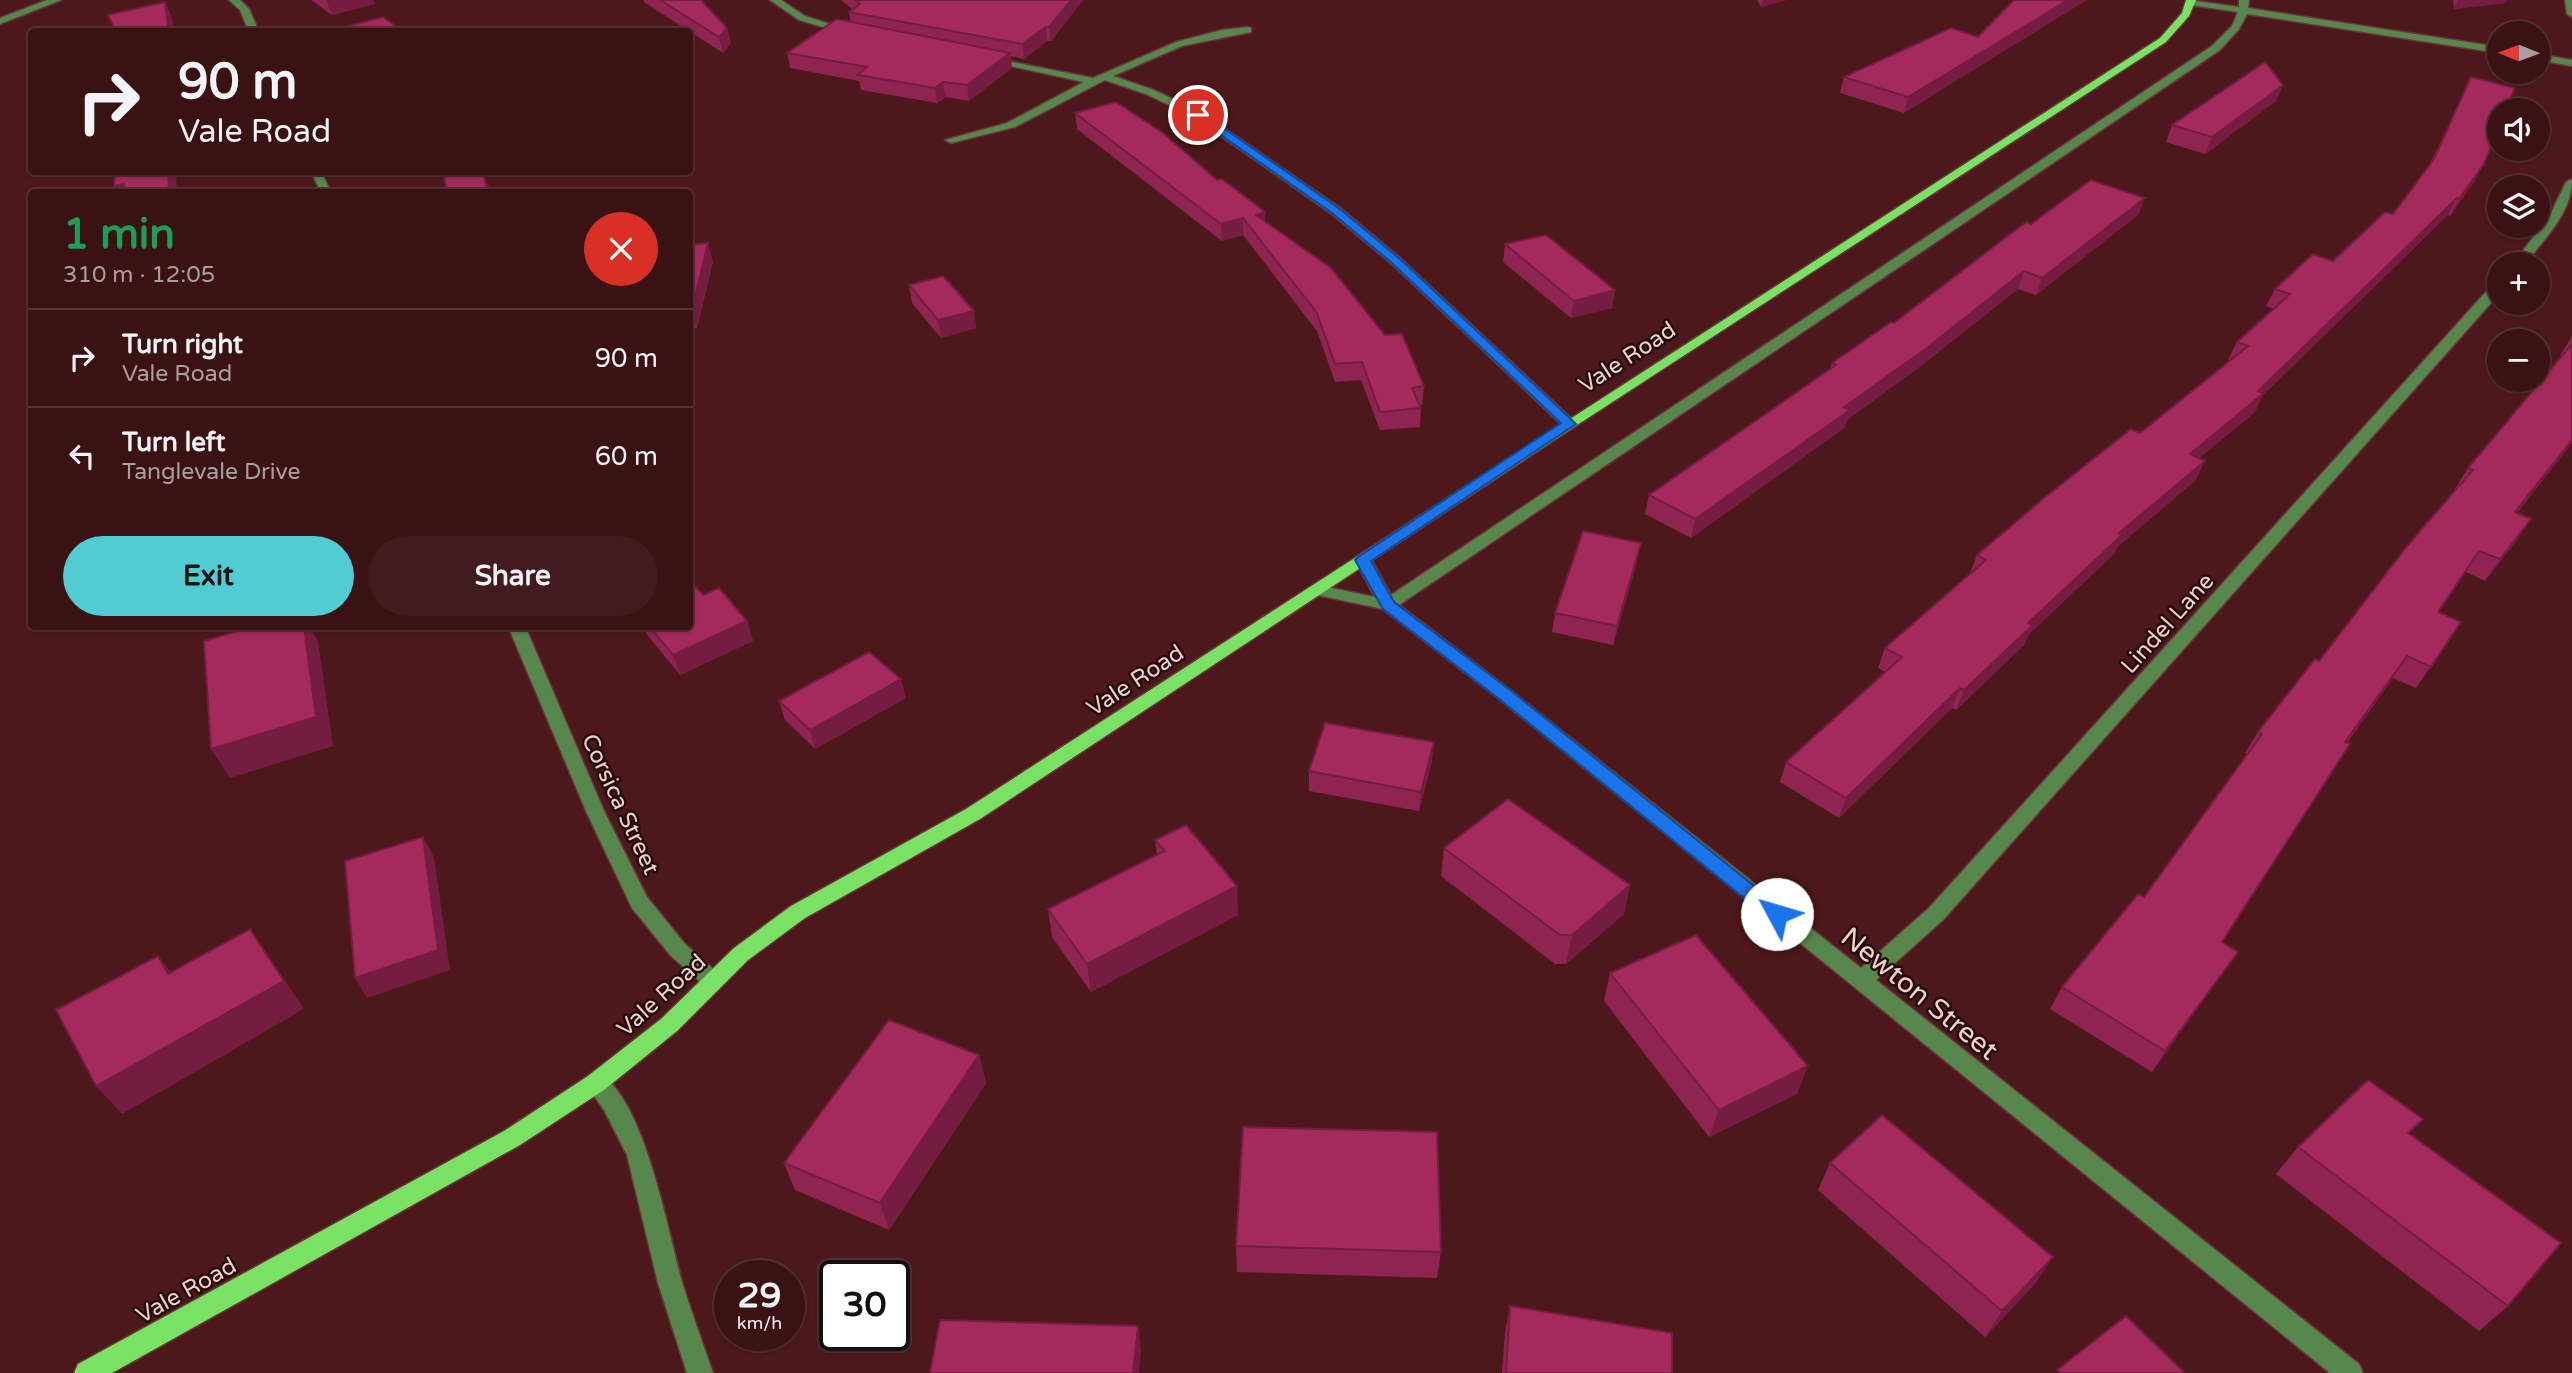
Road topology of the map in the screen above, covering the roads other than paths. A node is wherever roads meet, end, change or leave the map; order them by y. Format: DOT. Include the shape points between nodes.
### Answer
graph roads {
  1 [pos="56,0"];
  2 [pos="234,0"];
  3 [pos="775,0"];
  4 [pos="2570,0"];
  5 [pos="2191,1"];
  6 [pos="2244,5"];
  7 [pos="2572,14"];
  8 [pos="0,21"];
  9 [pos="252,28"];
  10 [pos="1248,30"];
  11 [pos="858,33"];
  12 [pos="2487,48"];
  13 [pos="978,56"];
  14 [pos="2550,59"];
  15 [pos="2572,63"];
  16 [pos="1099,78"];
  17 [pos="951,140"];
  18 [pos="2572,182"];
  19 [pos="2528,252"];
  20 [pos="2487,299"];
  21 [pos="1569,424"];
  22 [pos="1363,560"];
  23 [pos="1317,590"];
  24 [pos="1388,605"];
  25 [pos="518,630"];
  26 [pos="713,981"];
  27 [pos="1861,981"];
  28 [pos="596,1083"];
  29 [pos="87,1373"];
  30 [pos="700,1373"];
  31 [pos="2350,1373"];
  1 -- 8 [label="street"];
  2 -- 9 [label="street"];
  3 -- 11 [label="street" via="802,18"];
  4 -- 7 [label="street"];
  5 -- 6 [label="street"];
  5 -- 21 [label="main road, Vale Road" via="2177,27 2163,40"];
  6 -- 12 [label="street"];
  6 -- 24 [label="street" via="2236,28 2216,48"];
  10 -- 16 [label="street" via="1179,44"];
  13 -- 16 [label="street"];
  14 -- 15 [label="street"];
  16 -- 17 [label="street" via="1012,125"];
  16 -- 21 [label="street" via="1169,99 1198,115 1336,211 1396,261"];
  18 -- 19 [label="street" via="2556,216"];
  20 -- 27 [label="street, Lindel Lane" via="1936,914"];
  21 -- 22 [label="main road, Vale Road"];
  22 -- 23 [label="main road, Vale Road"];
  22 -- 24 [label="street, Newton Street"];
  23 -- 24 [label="street, Newton Street"];
  23 -- 26 [label="main road, Vale Road" via="973,814 797,912"];
  24 -- 27 [label="street, Newton Street"];
  25 -- 26 [label="street, Corsica Street" via="639,902 678,950"];
  26 -- 28 [label="main road, Vale Road" via="669,1025"];
  27 -- 31 [label="street, Newton Street"];
  28 -- 29 [label="main road, Vale Road" via="512,1138"];
  28 -- 30 [label="street" via="612,1103 638,1154 670,1283"];
}
